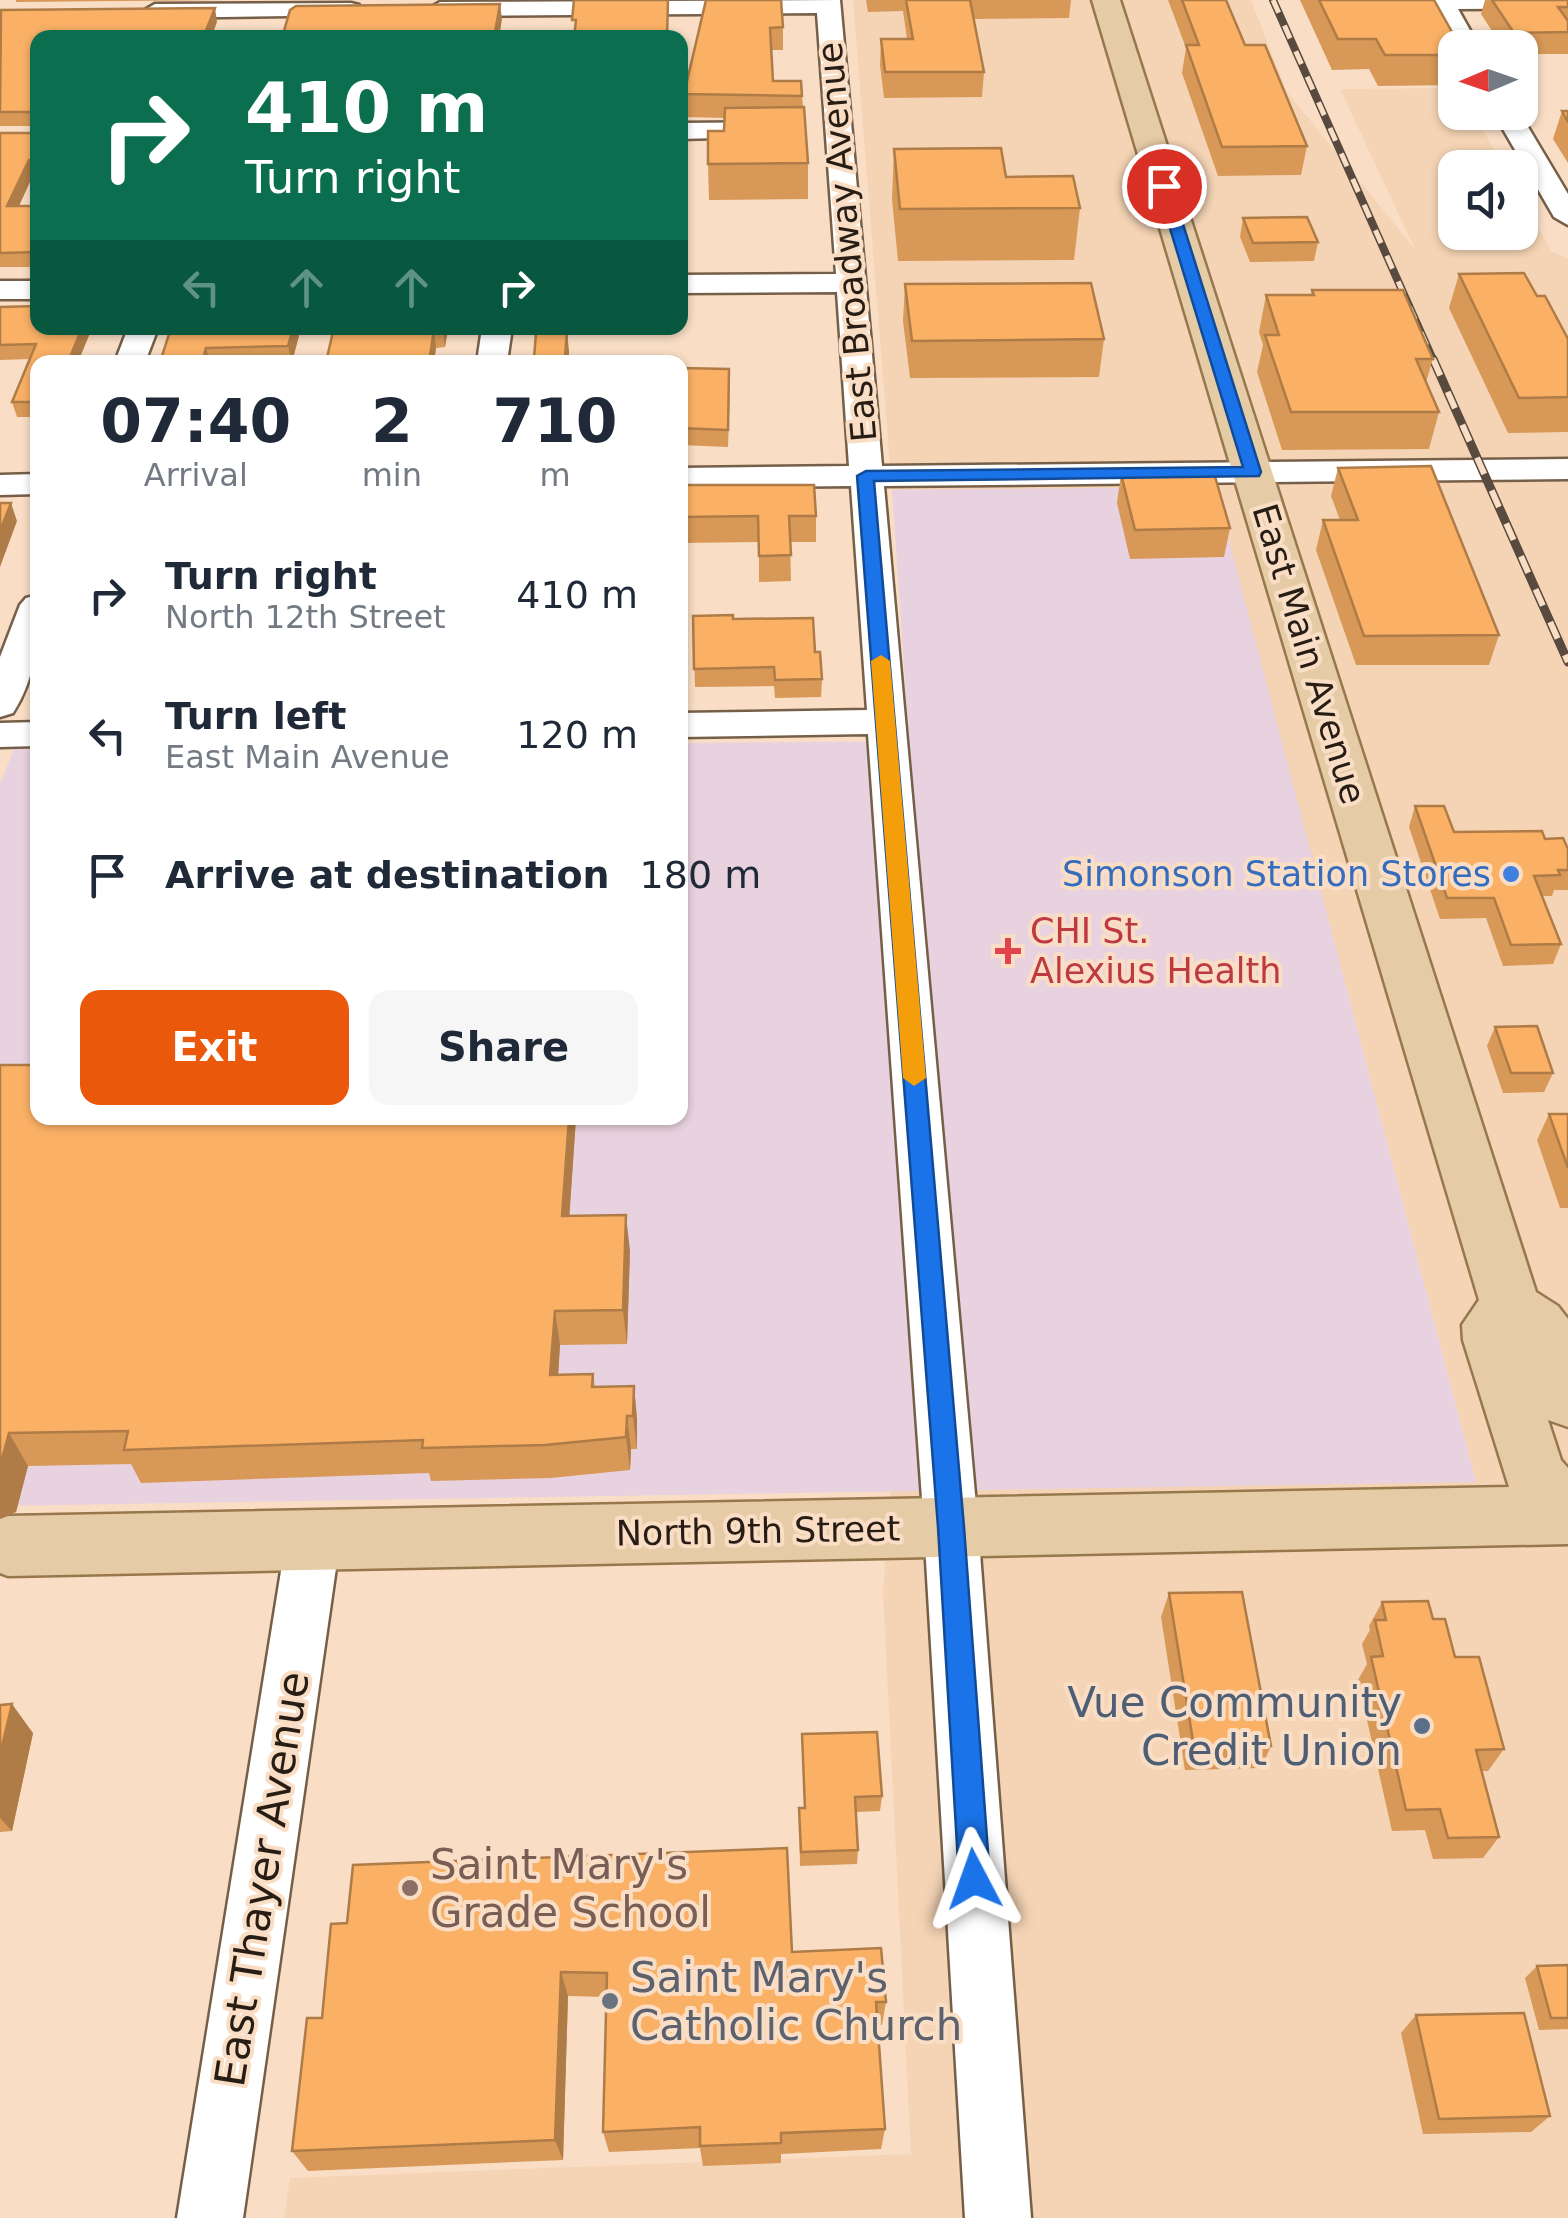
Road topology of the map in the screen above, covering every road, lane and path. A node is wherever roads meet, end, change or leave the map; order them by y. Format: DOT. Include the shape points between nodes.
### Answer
graph roads {
  1 [pos="1106,0"];
  2 [pos="1441,1"];
  3 [pos="1568,1"];
  4 [pos="828,3"];
  5 [pos="545,4"];
  6 [pos="265,5"];
  7 [pos="376,9"];
  8 [pos="414,9"];
  9 [pos="128,11"];
  10 [pos="256,30"];
  11 [pos="541,30"];
  12 [pos="1458,30"];
  13 [pos="1538,123"];
  14 [pos="1550,125"];
  15 [pos="838,130"];
  16 [pos="1517,130"];
  17 [pos="688,131"];
  18 [pos="1568,217"];
  19 [pos="852,283"];
  20 [pos="688,284"];
  21 [pos="0,290"];
  22 [pos="30,290"];
  23 [pos="1568,469"];
  24 [pos="1253,472"];
  25 [pos="866,476"];
  26 [pos="688,478"];
  27 [pos="0,484"];
  28 [pos="30,484"];
  29 [pos="30,627"];
  30 [pos="0,705"];
  31 [pos="886,722"];
  32 [pos="688,726"];
  33 [pos="30,734"];
  34 [pos="0,735"];
  35 [pos="1511,1308"];
  36 [pos="1568,1400"];
  37 [pos="1568,1512"];
  38 [pos="951,1527"];
  39 [pos="314,1540"];
  40 [pos="8,1546"];
  41 [pos="210,2218"];
  42 [pos="998,2218"];
  1 -- 24 [label="main road, East Main Avenue"];
  2 -- 3 [label="street"];
  2 -- 12 [label="street"];
  4 -- 5 [label="street"];
  4 -- 15 [label="street, East Broadway Avenue"];
  5 -- 8 [label="street"];
  5 -- 11 [label="street"];
  6 -- 7 [label="street"];
  6 -- 9 [label="street"];
  6 -- 10 [label="street"];
  13 -- 14 [label="street"];
  15 -- 17 [label="street"];
  15 -- 19 [label="street, East Broadway Avenue"];
  16 -- 18 [label="street"];
  19 -- 20 [label="street"];
  19 -- 25 [label="street, East Broadway Avenue"];
  21 -- 22 [label="street"];
  23 -- 24 [label="street"];
  24 -- 25 [label="street"];
  24 -- 35 [label="main road, East Main Avenue"];
  25 -- 26 [label="street"];
  25 -- 31 [label="street, East Broadway Avenue"];
  27 -- 28 [label="street"];
  29 -- 30 [label="street"];
  31 -- 32 [label="street"];
  31 -- 38 [label="street, East Broadway Avenue"];
  33 -- 34 [label="street"];
  35 -- 36 [label="main road" via="1543,1328"];
  35 -- 37 [label="main road" via="1492,1325 1494,1340 1532,1468"];
  37 -- 38 [label="main road, North 9th Street"];
  38 -- 39 [label="main road, North 9th Street"];
  38 -- 42 [label="street, East Broadway Avenue"];
  39 -- 40 [label="main road, North 9th Street"];
  39 -- 41 [label="street, East Thayer Avenue"];
}
